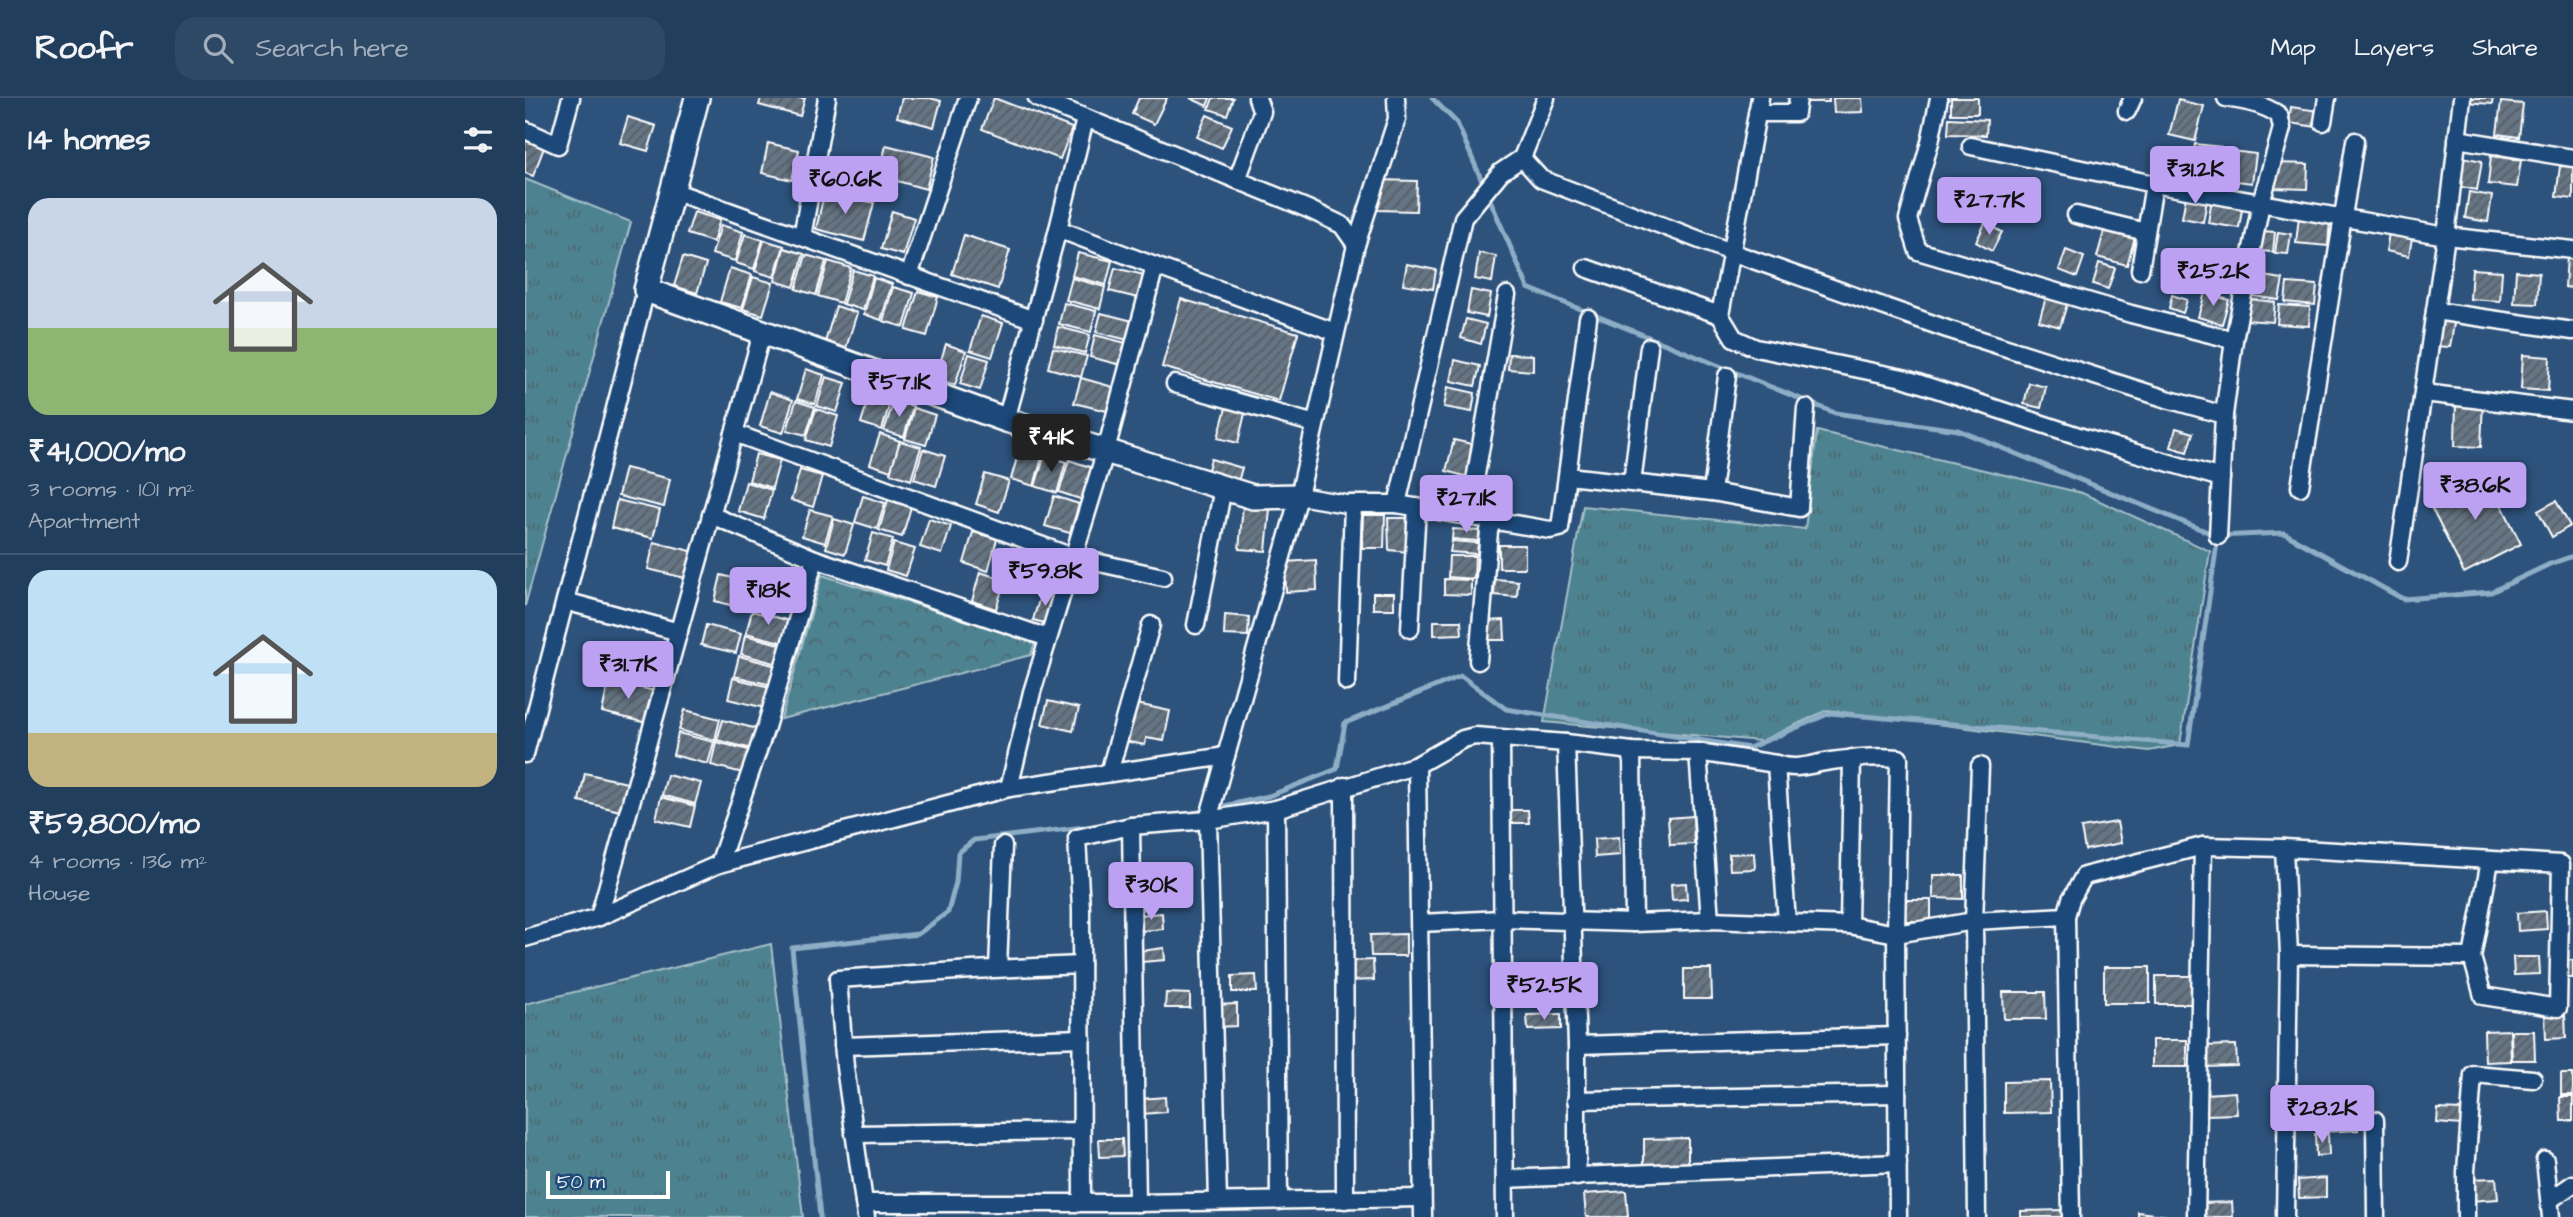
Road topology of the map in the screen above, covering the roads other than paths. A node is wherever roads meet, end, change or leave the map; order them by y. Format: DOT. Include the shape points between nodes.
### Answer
graph roads {
  1 [pos="571,98"];
  2 [pos="697,98"];
  3 [pos="827,98"];
  4 [pos="968,98"];
  5 [pos="1037,98"];
  6 [pos="1396,98"];
  7 [pos="1546,98"];
  8 [pos="1798,98"];
  9 [pos="1939,98"];
  10 [pos="2226,98"];
  11 [pos="2326,98"];
  12 [pos="2462,98"];
  13 [pos="1262,103"];
  14 [pos="1759,106"];
  15 [pos="1085,119"];
  16 [pos="2323,122"];
  17 [pos="525,130"];
  18 [pos="2457,139"];
  19 [pos="2355,141"];
  20 [pos="1971,146"];
  21 [pos="1522,158"];
  22 [pos="2573,158"];
  23 [pos="1237,180"];
  24 [pos="2154,184"];
  25 [pos="673,191"];
  26 [pos="2260,203"];
  27 [pos="2076,215"];
  28 [pos="2341,216"];
  29 [pos="1058,229"];
  30 [pos="2146,232"];
  31 [pos="2446,236"];
  32 [pos="802,237"];
  33 [pos="1356,245"];
  34 [pos="2573,250"];
  35 [pos="1731,252"];
  36 [pos="1155,267"];
  37 [pos="1586,268"];
  38 [pos="2140,270"];
  39 [pos="909,275"];
  40 [pos="646,290"];
  41 [pos="1507,295"];
  42 [pos="2435,311"];
  43 [pos="1720,315"];
  44 [pos="1588,318"];
  45 [pos="1034,320"];
  46 [pos="2573,331"];
  47 [pos="1335,332"];
  48 [pos="762,333"];
  49 [pos="2234,340"];
  50 [pos="1649,347"];
  51 [pos="1727,376"];
  52 [pos="1175,384"];
  53 [pos="2424,393"];
  54 [pos="1806,408"];
  55 [pos="2573,411"];
  56 [pos="2224,415"];
  57 [pos="1006,420"];
  58 [pos="1315,424"];
  59 [pos="734,433"];
  60 [pos="1106,450"];
  61 [pos="1568,475"];
  62 [pos="2221,478"];
  63 [pos="1632,482"];
  64 [pos="2300,487"];
  65 [pos="1223,488"];
  66 [pos="1712,492"];
  67 [pos="1300,496"];
  68 [pos="1353,504"];
  69 [pos="1397,504"];
  70 [pos="1417,507"];
  71 [pos="711,515"];
  72 [pos="1469,515"];
  73 [pos="1493,519"];
  74 [pos="2218,536"];
  75 [pos="1073,557"];
  76 [pos="815,559"];
  77 [pos="2398,562"];
  78 [pos="1163,577"];
  79 [pos="565,601"];
  80 [pos="1151,625"];
  81 [pos="1196,625"];
  82 [pos="1410,629"];
  83 [pos="678,632"];
  84 [pos="1048,638"];
  85 [pos="1478,662"];
  86 [pos="1347,682"];
  87 [pos="1501,739"];
  88 [pos="1566,743"];
  89 [pos="1632,751"];
  90 [pos="1698,752"];
  91 [pos="525,754"];
  92 [pos="1852,758"];
  93 [pos="1225,760"];
  94 [pos="1776,764"];
  95 [pos="1417,765"];
  96 [pos="1980,766"];
  97 [pos="1109,774"];
  98 [pos="1344,786"];
  99 [pos="1009,788"];
  100 [pos="1276,809"];
  101 [pos="1209,818"];
  102 [pos="1131,825"];
  103 [pos="1003,846"];
  104 [pos="2203,846"];
  105 [pos="2284,848"];
  106 [pos="2490,861"];
  107 [pos="719,864"];
  108 [pos="2567,864"];
  109 [pos="2066,916"];
  110 [pos="599,917"];
  111 [pos="1501,919"];
  112 [pos="1710,920"];
  113 [pos="1974,921"];
  114 [pos="1573,922"];
  115 [pos="1420,923"];
  116 [pos="1634,923"];
  117 [pos="1787,923"];
  118 [pos="1849,925"];
  119 [pos="1896,934"];
  120 [pos="525,938"];
  121 [pos="2289,955"];
  122 [pos="2472,957"];
  123 [pos="1081,965"];
  124 [pos="998,968"];
  125 [pos="2566,1001"];
  126 [pos="1897,1036"];
  127 [pos="1082,1038"];
  128 [pos="1577,1045"];
  129 [pos="843,1046"];
  130 [pos="2533,1079"];
  131 [pos="1897,1094"];
  132 [pos="1576,1100"];
  133 [pos="2375,1120"];
  134 [pos="1081,1131"];
  135 [pos="855,1134"];
  136 [pos="2545,1160"];
  137 [pos="1898,1163"];
  138 [pos="1577,1177"];
  139 [pos="1505,1179"];
  140 [pos="2573,1184"];
  141 [pos="1422,1198"];
  142 [pos="1345,1200"];
  143 [pos="1218,1201"];
  144 [pos="1279,1201"];
  145 [pos="1082,1202"];
  146 [pos="1137,1203"];
  147 [pos="2551,1209"];
  148 [pos="865,1210"];
  149 [pos="1423,1217"];
  150 [pos="1505,1217"];
  151 [pos="1898,1217"];
  152 [pos="1977,1217"];
  153 [pos="2071,1217"];
  154 [pos="2196,1217"];
  155 [pos="2285,1217"];
  156 [pos="2376,1217"];
  157 [pos="2466,1217"];
  1 -- 17 [label="street" via="558,145"];
  2 -- 25 [label="street"];
  3 -- 32 [label="street"];
  4 -- 39 [label="street"];
  5 -- 15 [label="street"];
  6 -- 33 [label="street" via="1397,119"];
  7 -- 21 [label="street"];
  8 -- 14 [label="street" via="1796,113"];
  9 -- 49 [label="street" via="1908,219 1918,251"];
  10 -- 26 [label="street" via="2252,102 2280,115 2281,128"];
  11 -- 16 [label="street"];
  12 -- 18 [label="street"];
  13 -- 23 [label="street"];
  14 -- 35 [label="street"];
  15 -- 23 [label="street"];
  15 -- 29 [label="street"];
  18 -- 22 [label="street"];
  18 -- 31 [label="street"];
  19 -- 28 [label="street"];
  20 -- 24 [label="street"];
  21 -- 35 [label="street" via="1541,179"];
  21 -- 69 [label="street" via="1501,172 1463,218"];
  23 -- 33 [label="street" via="1342,225"];
  24 -- 26 [label="street"];
  24 -- 30 [label="street"];
  25 -- 32 [label="street"];
  25 -- 40 [label="street"];
  26 -- 28 [label="street"];
  26 -- 49 [label="street"];
  27 -- 30 [label="street"];
  28 -- 31 [label="street"];
  28 -- 64 [label="street"];
  29 -- 36 [label="street"];
  29 -- 45 [label="street"];
  30 -- 38 [label="street"];
  31 -- 34 [label="street"];
  31 -- 42 [label="street"];
  32 -- 39 [label="street"];
  33 -- 47 [label="street"];
  35 -- 43 [label="street"];
  35 -- 56 [label="street" via="1947,329"];
  36 -- 47 [label="street"];
  36 -- 60 [label="street"];
  37 -- 43 [label="street"];
  39 -- 45 [label="street"];
  40 -- 48 [label="street"];
  40 -- 79 [label="street"];
  41 -- 72 [label="street"];
  42 -- 46 [label="street"];
  42 -- 53 [label="street"];
  43 -- 62 [label="street" via="1734,338 1756,348 1903,378"];
  44 -- 61 [label="street"];
  45 -- 57 [label="street"];
  47 -- 58 [label="street"];
  48 -- 57 [label="street"];
  48 -- 59 [label="street"];
  49 -- 56 [label="street"];
  50 -- 63 [label="street"];
  51 -- 66 [label="street"];
  52 -- 58 [label="street"];
  53 -- 55 [label="street"];
  53 -- 77 [label="street"];
  54 -- 66 [label="street" via="1799,508"];
  56 -- 62 [label="street"];
  57 -- 60 [label="street"];
  58 -- 67 [label="street"];
  59 -- 71 [label="street"];
  59 -- 75 [label="street"];
  60 -- 65 [label="street"];
  60 -- 75 [label="street"];
  61 -- 63 [label="street"];
  61 -- 73 [label="street" via="1560,528"];
  62 -- 74 [label="street"];
  63 -- 66 [label="street"];
  65 -- 67 [label="street" via="1253,498"];
  65 -- 81 [label="street"];
  67 -- 68 [label="street"];
  67 -- 93 [label="street"];
  68 -- 69 [label="street"];
  68 -- 86 [label="street"];
  69 -- 70 [label="street"];
  70 -- 72 [label="street"];
  70 -- 82 [label="street"];
  71 -- 76 [label="street"];
  71 -- 83 [label="street"];
  72 -- 73 [label="street"];
  73 -- 85 [label="street"];
  75 -- 78 [label="street"];
  75 -- 84 [label="street"];
  76 -- 84 [label="street"];
  76 -- 107 [label="street" via="766,727"];
  79 -- 83 [label="street"];
  79 -- 91 [label="street"];
  80 -- 97 [label="street"];
  83 -- 110 [label="street"];
  84 -- 99 [label="street"];
  87 -- 88 [label="street"];
  87 -- 95 [label="street" via="1463,739"];
  87 -- 111 [label="street"];
  88 -- 89 [label="street"];
  88 -- 114 [label="street"];
  89 -- 90 [label="street"];
  89 -- 116 [label="street"];
  90 -- 94 [label="street"];
  90 -- 112 [label="street"];
  92 -- 94 [label="street" via="1804,768"];
  92 -- 118 [label="street"];
  92 -- 119 [label="street" via="1899,758"];
  93 -- 97 [label="street"];
  93 -- 101 [label="street"];
  94 -- 117 [label="street"];
  95 -- 98 [label="street"];
  95 -- 115 [label="street"];
  96 -- 113 [label="street"];
  97 -- 99 [label="street"];
  98 -- 100 [label="street"];
  98 -- 142 [label="street"];
  99 -- 107 [label="street"];
  100 -- 101 [label="street"];
  100 -- 144 [label="street"];
  101 -- 102 [label="street"];
  101 -- 143 [label="street"];
  102 -- 123 [label="street" via="1077,838"];
  102 -- 146 [label="street"];
  103 -- 124 [label="street"];
  104 -- 105 [label="street"];
  104 -- 109 [label="street" via="2084,876"];
  104 -- 154 [label="street"];
  105 -- 106 [label="street"];
  105 -- 121 [label="street"];
  106 -- 108 [label="street"];
  106 -- 122 [label="street"];
  107 -- 110 [label="street"];
  108 -- 125 [label="street"];
  109 -- 113 [label="street"];
  109 -- 153 [label="street"];
  110 -- 120 [label="street"];
  111 -- 114 [label="street"];
  111 -- 115 [label="street"];
  111 -- 139 [label="street"];
  112 -- 116 [label="street"];
  112 -- 117 [label="street"];
  113 -- 119 [label="street"];
  113 -- 152 [label="street"];
  114 -- 116 [label="street"];
  114 -- 128 [label="street"];
  115 -- 141 [label="street"];
  117 -- 118 [label="street"];
  118 -- 119 [label="street"];
  119 -- 126 [label="street"];
  121 -- 122 [label="street"];
  121 -- 155 [label="street"];
  122 -- 125 [label="street" via="2483,996 2558,1008"];
  123 -- 124 [label="street"];
  123 -- 127 [label="street"];
  124 -- 129 [label="street" via="838,979"];
  126 -- 128 [label="street"];
  126 -- 131 [label="street"];
  127 -- 129 [label="street"];
  127 -- 134 [label="street"];
  128 -- 132 [label="street"];
  129 -- 135 [label="street"];
  130 -- 157 [label="street" via="2473,1074"];
  131 -- 132 [label="street"];
  131 -- 137 [label="street"];
  132 -- 138 [label="street"];
  133 -- 156 [label="street"];
  134 -- 135 [label="street"];
  134 -- 145 [label="street"];
  135 -- 148 [label="street"];
  136 -- 147 [label="street"];
  137 -- 138 [label="street"];
  137 -- 151 [label="street"];
  138 -- 139 [label="street"];
  139 -- 150 [label="street"];
  140 -- 147 [label="street"];
  141 -- 142 [label="street"];
  141 -- 149 [label="street"];
  142 -- 144 [label="street"];
  143 -- 144 [label="street"];
  143 -- 146 [label="street"];
  145 -- 146 [label="street"];
  145 -- 148 [label="street"];
}
